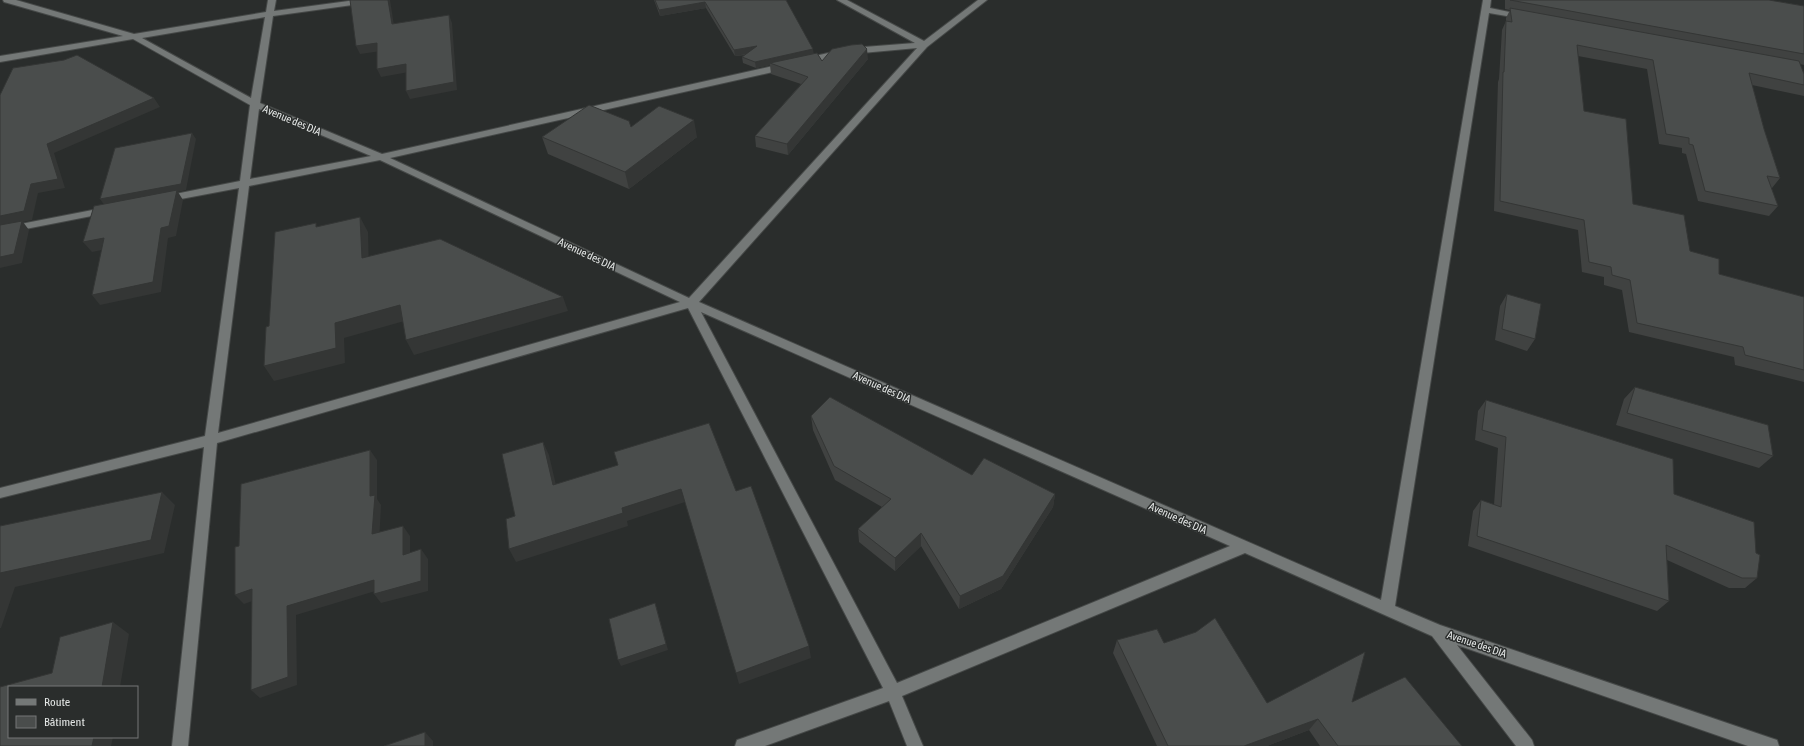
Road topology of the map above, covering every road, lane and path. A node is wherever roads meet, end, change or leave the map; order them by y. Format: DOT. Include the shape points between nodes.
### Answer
graph roads {
  1 [pos="3,0"];
  2 [pos="6,0"];
  3 [pos="272,0"];
  4 [pos="374,0"];
  5 [pos="841,0"];
  6 [pos="983,0"];
  7 [pos="1486,5"];
  8 [pos="0,8"];
  9 [pos="270,14"];
  10 [pos="1532,18"];
  11 [pos="135,37"];
  12 [pos="924,45"];
  13 [pos="0,59"];
  14 [pos="255,104"];
  15 [pos="381,157"];
  16 [pos="245,184"];
  17 [pos="153,202"];
  18 [pos="115,209"];
  19 [pos="0,231"];
  20 [pos="692,303"];
  21 [pos="211,440"];
  22 [pos="0,493"];
  23 [pos="1244,547"];
  24 [pos="1387,610"];
  25 [pos="1437,631"];
  26 [pos="893,692"];
  27 [pos="180,746"];
  28 [pos="743,746"];
  29 [pos="916,746"];
  30 [pos="1526,746"];
  31 [pos="1771,746"];
  1 -- 8 [label="street"];
  2 -- 11 [label="street, Avenue des DIA"];
  3 -- 9 [label="street"];
  4 -- 9 [label="street"];
  5 -- 12 [label="street"];
  6 -- 12 [label="street"];
  7 -- 10 [label="street"];
  7 -- 24 [label="street"];
  9 -- 11 [label="street"];
  9 -- 14 [label="street"];
  11 -- 13 [label="street"];
  11 -- 14 [label="street, Avenue des DIA"];
  12 -- 15 [label="street" via="851,51"];
  12 -- 20 [label="street"];
  14 -- 15 [label="street, Avenue des DIA"];
  14 -- 16 [label="street"];
  15 -- 16 [label="street"];
  15 -- 20 [label="street, Avenue des DIA"];
  16 -- 17 [label="street"];
  16 -- 21 [label="street"];
  18 -- 19 [label="street"];
  20 -- 21 [label="street"];
  20 -- 23 [label="street, Avenue des DIA"];
  20 -- 26 [label="street"];
  21 -- 22 [label="street"];
  21 -- 27 [label="street"];
  23 -- 24 [label="street, Avenue des DIA"];
  23 -- 26 [label="street"];
  24 -- 25 [label="street, Avenue des DIA"];
  25 -- 30 [label="street"];
  25 -- 31 [label="street, Avenue des DIA"];
  26 -- 28 [label="street"];
  26 -- 29 [label="street"];
}
